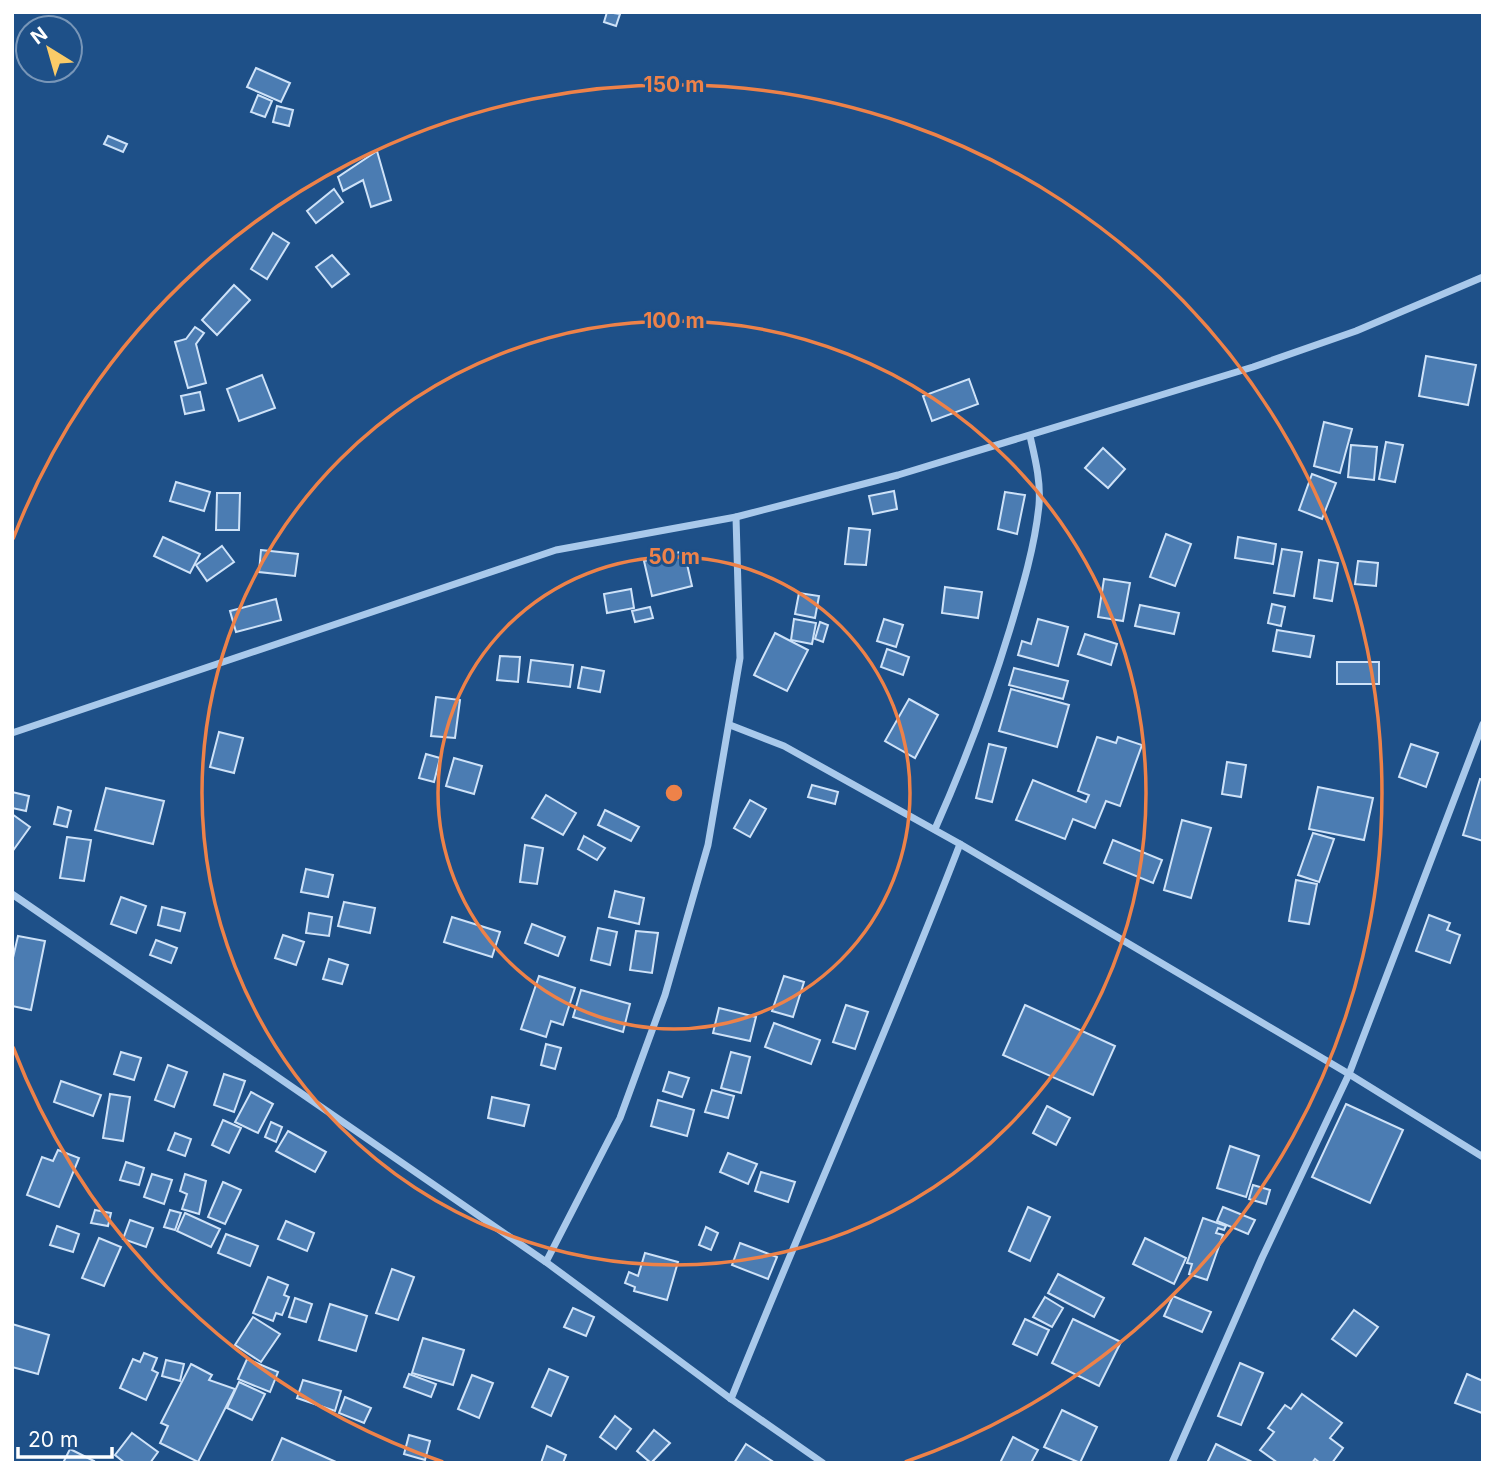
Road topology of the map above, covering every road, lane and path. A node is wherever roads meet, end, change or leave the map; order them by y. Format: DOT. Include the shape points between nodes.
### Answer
graph roads {
  1 [pos="1483,277"];
  2 [pos="1030,436"];
  3 [pos="736,517"];
  4 [pos="1483,724"];
  5 [pos="730,725"];
  6 [pos="12,733"];
  7 [pos="935,830"];
  8 [pos="960,844"];
  9 [pos="12,894"];
  10 [pos="1349,1074"];
  11 [pos="1483,1157"];
  12 [pos="546,1262"];
  13 [pos="731,1399"];
  14 [pos="822,1463"];
  15 [pos="1172,1463"];
  1 -- 2 [label="street" via="1356,331"];
  2 -- 3 [label="street"];
  2 -- 7 [label="street" via="1039,503 1022,590 988,702"];
  3 -- 5 [label="street" via="740,658"];
  3 -- 6 [label="street" via="556,550"];
  4 -- 10 [label="street"];
  5 -- 7 [label="street" via="784,746"];
  5 -- 12 [label="street" via="708,845 665,995 620,1118"];
  7 -- 8 [label="street"];
  8 -- 10 [label="street"];
  8 -- 13 [label="street"];
  9 -- 12 [label="street"];
  10 -- 11 [label="street"];
  10 -- 15 [label="street"];
  12 -- 13 [label="street"];
  13 -- 14 [label="street"];
}
